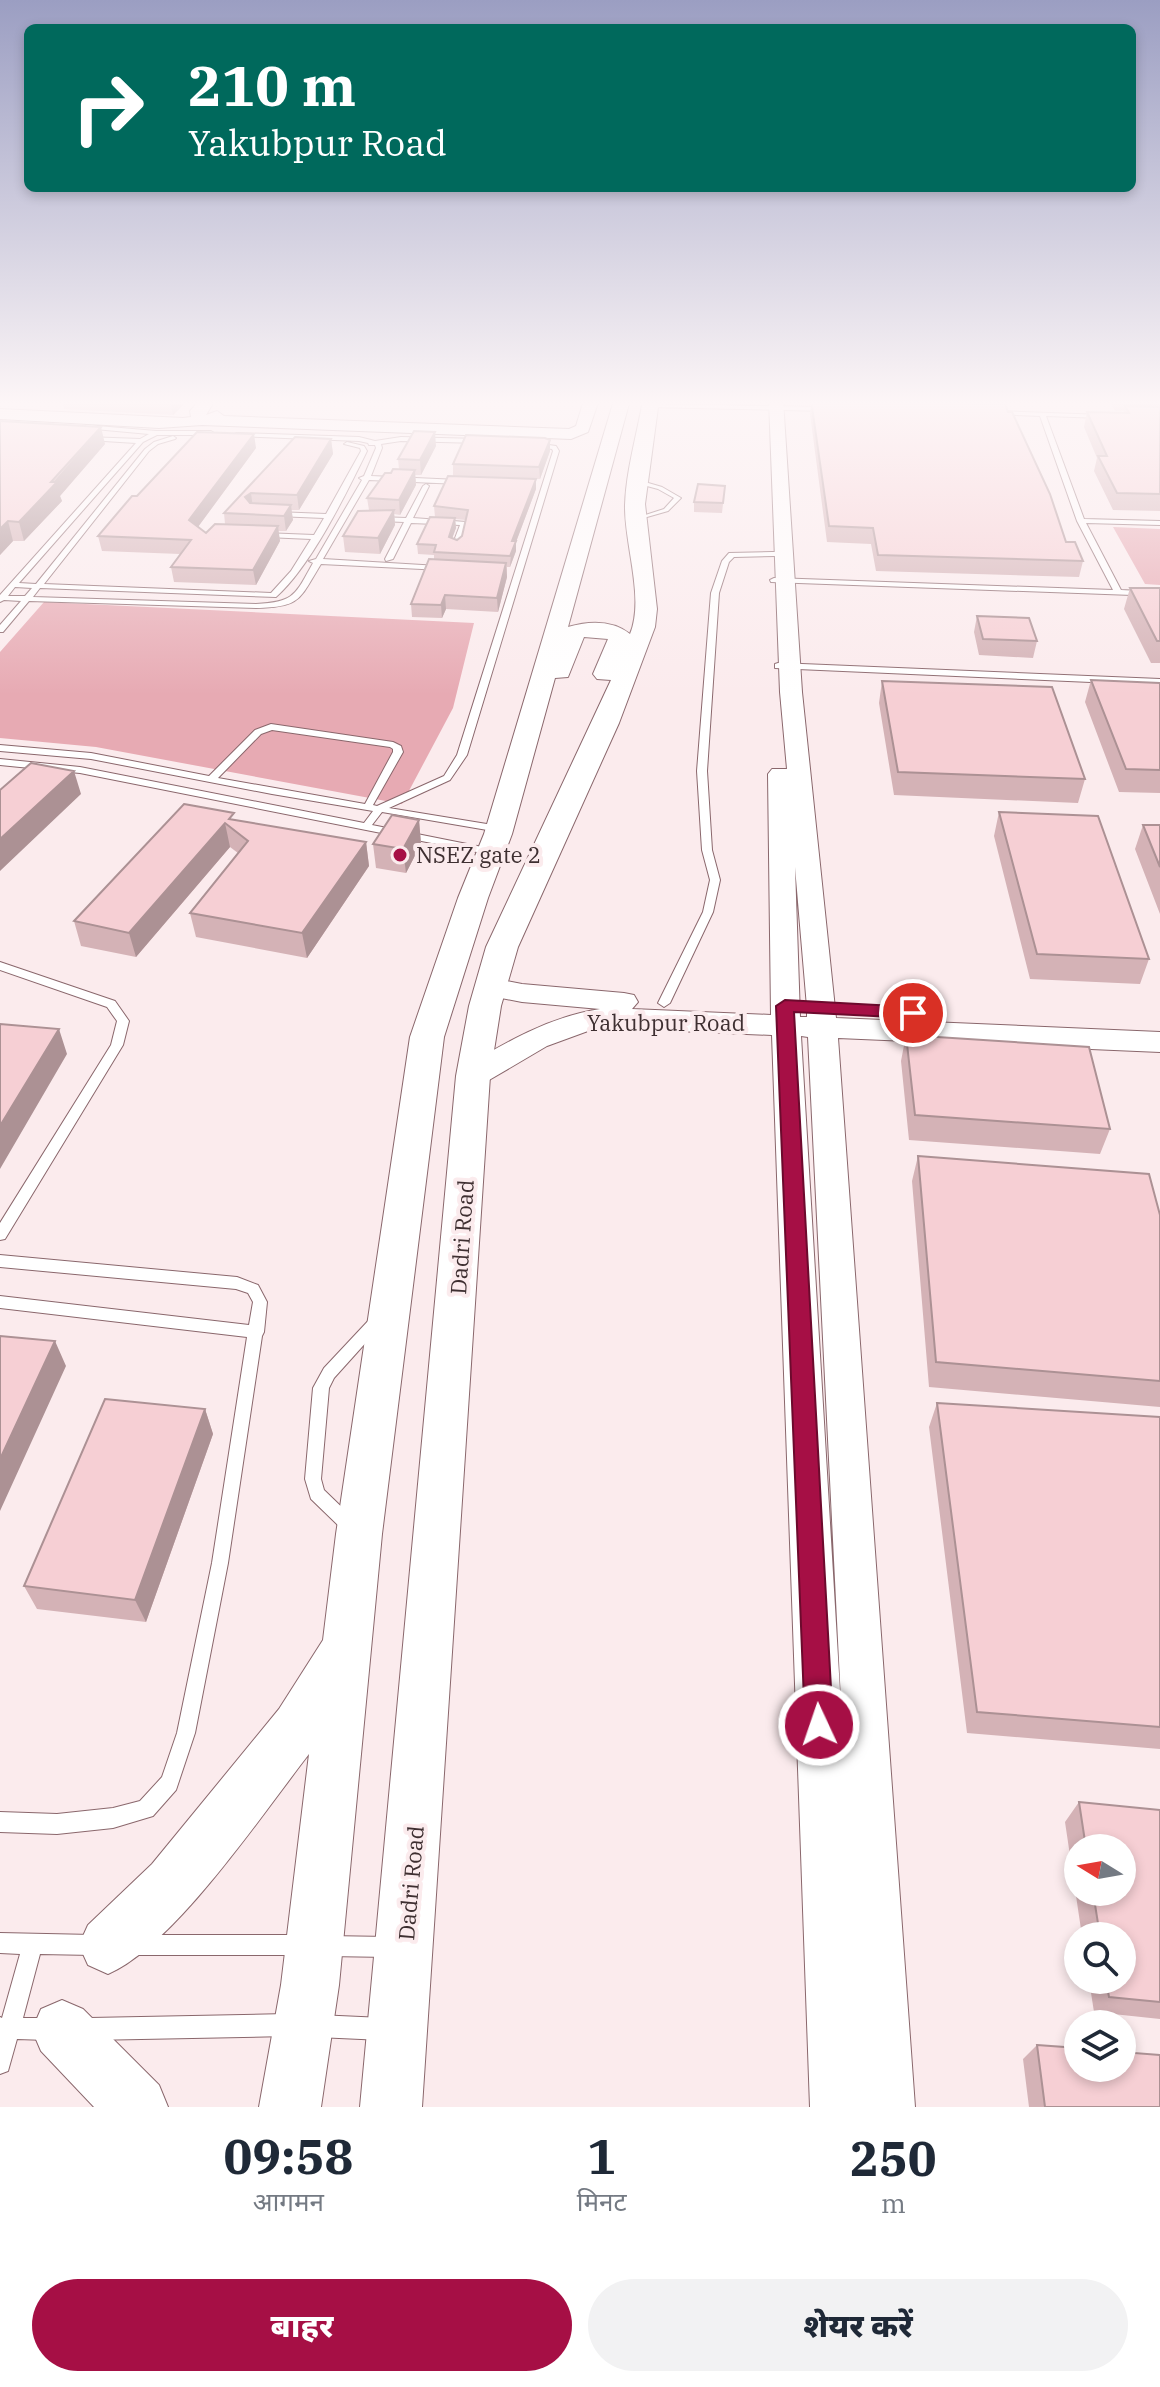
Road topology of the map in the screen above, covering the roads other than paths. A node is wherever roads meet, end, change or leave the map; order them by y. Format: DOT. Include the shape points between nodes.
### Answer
graph roads {
  1 [pos="90,498"];
  2 [pos="108,498"];
  3 [pos="336,498"];
  4 [pos="356,498"];
  5 [pos="420,498"];
  6 [pos="541,498"];
  7 [pos="596,498"];
  8 [pos="639,498"];
  9 [pos="653,498"];
  10 [pos="678,498"];
  11 [pos="774,498"];
  12 [pos="1073,498"];
  13 [pos="268,514"];
  14 [pos="326,516"];
  15 [pos="345,517"];
  16 [pos="358,518"];
  17 [pos="371,518"];
  18 [pos="587,518"];
  19 [pos="638,519"];
  20 [pos="409,520"];
  21 [pos="1081,521"];
  22 [pos="1160,523"];
  23 [pos="257,535"];
  24 [pos="315,537"];
  25 [pos="456,546"];
  26 [pos="389,559"];
  27 [pos="302,561"];
  28 [pos="319,561"];
  29 [pos="457,569"];
  30 [pos="503,571"];
  31 [pos="777,571"];
  32 [pos="518,572"];
  33 [pos="12,585"];
  34 [pos="39,585"];
  35 [pos="1118,592"];
  36 [pos="1160,594"];
  37 [pos="273,595"];
  38 [pos="27,598"];
  39 [pos="1,599"];
  40 [pos="271,606"];
  41 [pos="0,630"];
  42 [pos="784,666"];
  43 [pos="1160,682"];
  44 [pos="530,713"];
  45 [pos="606,723"];
  46 [pos="0,748"];
  47 [pos="0,762"];
  48 [pos="190,775"];
  49 [pos="211,779"];
  50 [pos="175,789"];
  51 [pos="368,806"];
  52 [pos="380,808"];
  53 [pos="366,827"];
  54 [pos="496,840"];
  55 [pos="0,966"];
  56 [pos="491,987"];
  57 [pos="664,1003"];
  58 [pos="785,1016"];
  59 [pos="821,1017"];
  60 [pos="1160,1026"];
  61 [pos="1160,1042"];
  62 [pos="473,1076"];
  63 [pos="0,1235"];
  64 [pos="0,1261"];
  65 [pos="0,1302"];
  66 [pos="393,1303"];
  67 [pos="257,1332"];
  68 [pos="359,1534"];
  69 [pos="347,1647"];
  70 [pos="0,1822"];
  71 [pos="0,1943"];
  72 [pos="33,1944"];
  73 [pos="108,1945"];
  74 [pos="314,1945"];
  75 [pos="406,1947"];
  76 [pos="303,2025"];
  77 [pos="24,2028"];
  78 [pos="398,2030"];
  79 [pos="0,2063"];
  80 [pos="137,2107"];
  81 [pos="290,2107"];
  82 [pos="391,2107"];
  83 [pos="837,2107"];
  84 [pos="888,2107"];
  1 -- 33 [label="lane"];
  2 -- 34 [label="lane"];
  3 -- 14 [label="lane"];
  4 -- 15 [label="lane"];
  5 -- 20 [label="lane"];
  6 -- 32 [label="lane"];
  7 -- 18 [label="main road"];
  8 -- 19 [label="main road, Dadri Road"];
  9 -- 19 [label="lane"];
  10 -- 19 [label="lane" via="666,510"];
  11 -- 31 [label="street"];
  12 -- 21 [label="lane"];
  13 -- 14 [label="lane"];
  14 -- 15 [label="lane"];
  14 -- 24 [label="lane"];
  15 -- 16 [label="lane"];
  15 -- 28 [label="lane"];
  17 -- 20 [label="lane"];
  18 -- 19 [label="main road" via="597,531 597,542 577,599 591,612 619,610 630,598"];
  18 -- 44 [label="main road"];
  19 -- 45 [label="main road, Dadri Road" via="644,627"];
  20 -- 25 [label="lane" via="464,523"];
  20 -- 26 [label="lane"];
  21 -- 22 [label="lane"];
  21 -- 35 [label="lane"];
  23 -- 24 [label="lane"];
  24 -- 27 [label="lane"];
  27 -- 28 [label="lane"];
  27 -- 37 [label="lane"];
  28 -- 29 [label="lane"];
  28 -- 40 [label="lane" via="298,596"];
  30 -- 32 [label="lane"];
  31 -- 35 [label="lane"];
  31 -- 42 [label="street"];
  31 -- 57 [label="lane" via="732,555 715,593 702,771 707,850 715,880 708,912"];
  32 -- 52 [label="lane" via="457,765 436,785"];
  33 -- 34 [label="lane"];
  33 -- 39 [label="lane"];
  34 -- 37 [label="lane"];
  34 -- 38 [label="lane"];
  35 -- 36 [label="lane"];
  37 -- 40 [label="lane"];
  38 -- 39 [label="lane"];
  38 -- 40 [label="lane"];
  38 -- 41 [label="lane"];
  42 -- 43 [label="lane"];
  42 -- 58 [label="street"];
  42 -- 59 [label="street"];
  44 -- 45 [label="main road" via="555,688 574,633 603,630 620,637 596,694"];
  44 -- 54 [label="main road"];
  45 -- 56 [label="main road, Dadri Road" via="502,947"];
  46 -- 48 [label="lane" via="91,756"];
  47 -- 50 [label="lane" via="80,770"];
  48 -- 49 [label="lane"];
  48 -- 50 [label="lane"];
  49 -- 51 [label="lane"];
  49 -- 51 [label="lane" via="258,732 271,727 393,745 398,752"];
  50 -- 53 [label="lane"];
  51 -- 52 [label="lane"];
  52 -- 53 [label="lane"];
  52 -- 54 [label="lane"];
  53 -- 54 [label="lane"];
  54 -- 66 [label="main road" via="427,1037"];
  55 -- 63 [label="lane" via="111,1004 123,1021 117,1045"];
  56 -- 57 [label="street, Yakubpur Road" via="553,997"];
  56 -- 62 [label="main road, Dadri Road"];
  57 -- 58 [label="street, Yakubpur Road"];
  58 -- 59 [label="street, Yakubpur Road"];
  58 -- 62 [label="street, Yakubpur Road" via="586,1020 525,1043"];
  58 -- 83 [label="street"];
  59 -- 60 [label="street, Yakubpur Road"];
  59 -- 61 [label="street, Yakubpur Road"];
  59 -- 84 [label="street"];
  62 -- 75 [label="main road, Dadri Road"];
  64 -- 67 [label="lane" via="237,1283 253,1289 260,1302"];
  65 -- 67 [label="lane"];
  66 -- 68 [label="main road"];
  66 -- 68 [label="lane" via="321,1388 313,1479 317,1494"];
  67 -- 70 [label="lane" via="220,1563 186,1733 169,1783 146,1809 113,1818 57,1824"];
  68 -- 69 [label="main road"];
  69 -- 73 [label="main road" via="297,1727 232,1810 172,1884"];
  69 -- 74 [label="main road"];
  71 -- 72 [label="lane"];
  72 -- 73 [label="lane"];
  72 -- 77 [label="lane"];
  73 -- 74 [label="lane"];
  74 -- 75 [label="lane"];
  74 -- 76 [label="main road"];
  75 -- 78 [label="main road, Dadri Road"];
  76 -- 77 [label="lane"];
  76 -- 78 [label="lane"];
  76 -- 81 [label="main road"];
  77 -- 79 [label="lane"];
  77 -- 80 [label="main road"];
  78 -- 82 [label="main road, Dadri Road"];
}
